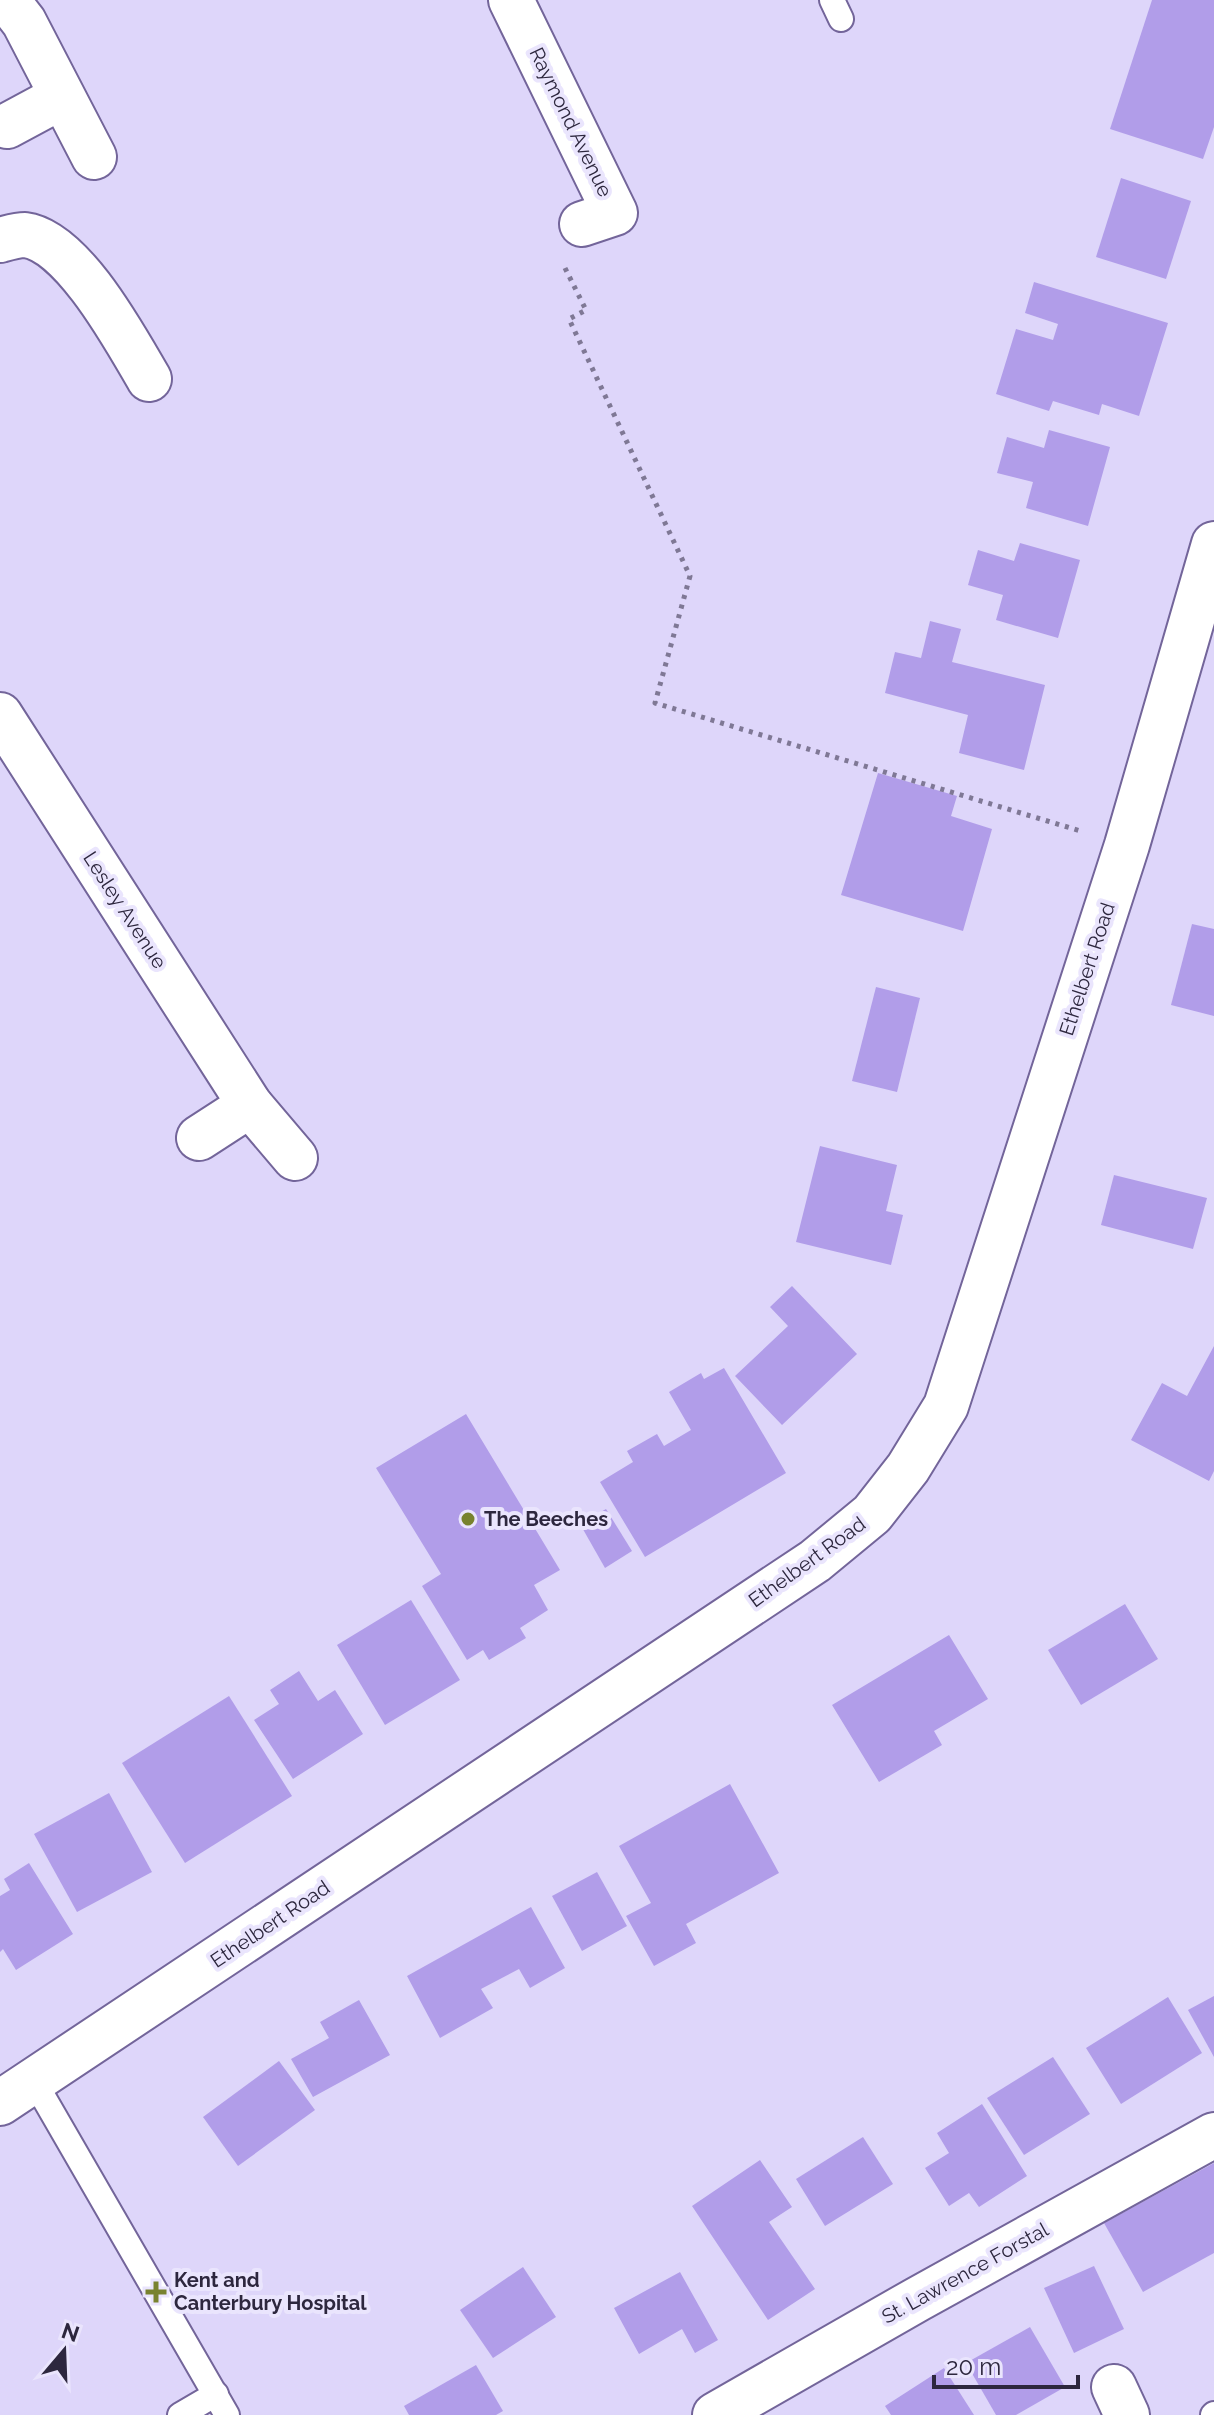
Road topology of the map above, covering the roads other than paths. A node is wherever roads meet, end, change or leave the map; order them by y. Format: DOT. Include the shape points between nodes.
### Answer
graph roads {
  1 [pos="7,0"];
  2 [pos="511,0"];
  3 [pos="61,97"];
  4 [pos="7,126"];
  5 [pos="94,157"];
  6 [pos="582,224"];
  7 [pos="0,240"];
  8 [pos="149,379"];
  9 [pos="1214,544"];
  10 [pos="0,715"];
  11 [pos="250,1105"];
  12 [pos="199,1138"];
  13 [pos="295,1158"];
  14 [pos="17,2092"];
  15 [pos="1214,2135"];
  16 [pos="222,2405"];
  17 [pos="180,2415"];
  18 [pos="716,2415"];
  1 -- 3 [label="street" via="24,22"];
  2 -- 6 [label="street, Raymond Avenue" via="615,213"];
  3 -- 4 [label="street"];
  3 -- 5 [label="street"];
  7 -- 8 [label="street" via="23,235 48,243 99,295"];
  9 -- 14 [label="street, Ethelbert Road" via="1127,845 946,1406 908,1468 872,1514 802,1570"];
  10 -- 11 [label="street, Lesley Avenue"];
  11 -- 12 [label="street"];
  11 -- 13 [label="street, Lesley Avenue"];
  14 -- 16 [label="lane"];
  15 -- 18 [label="street, St. Lawrence Forstal"];
  16 -- 17 [label="lane"];
}
